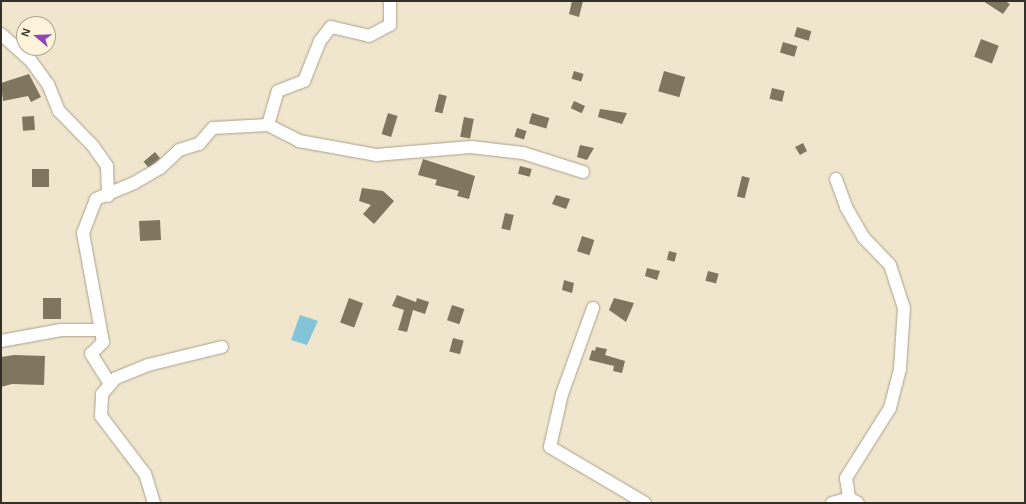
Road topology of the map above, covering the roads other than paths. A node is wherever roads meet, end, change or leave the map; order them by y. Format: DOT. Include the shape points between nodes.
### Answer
graph roads {
  1 [pos="390,1"];
  2 [pos="4,37"];
  3 [pos="268,125"];
  4 [pos="583,172"];
  5 [pos="836,179"];
  6 [pos="108,196"];
  7 [pos="593,308"];
  8 [pos="99,330"];
  9 [pos="1,341"];
  10 [pos="222,347"];
  11 [pos="110,384"];
  12 [pos="853,500"];
  13 [pos="154,503"];
  14 [pos="644,503"];
  15 [pos="832,503"];
  1 -- 3 [label="street" via="390,25 369,36 331,27 320,41 304,82 278,91"];
  2 -- 6 [label="street" via="31,61 48,84 59,111 89,141 107,166"];
  3 -- 4 [label="street" via="299,141 376,155 471,147 523,152"];
  3 -- 6 [label="street" via="214,128 199,144 179,150 160,168"];
  5 -- 12 [label="street" via="846,206 864,238 890,265 904,308 900,370 890,408 846,478"];
  6 -- 11 [label="street" via="96,199 83,233 103,342 91,354"];
  7 -- 14 [label="street" via="562,394 550,447"];
  8 -- 9 [label="street" via="61,330"];
  10 -- 11 [label="street" via="148,365 116,378"];
  11 -- 13 [label="street" via="102,394 101,416 128,457 145,474"];
  12 -- 15 [label="street"];
}
